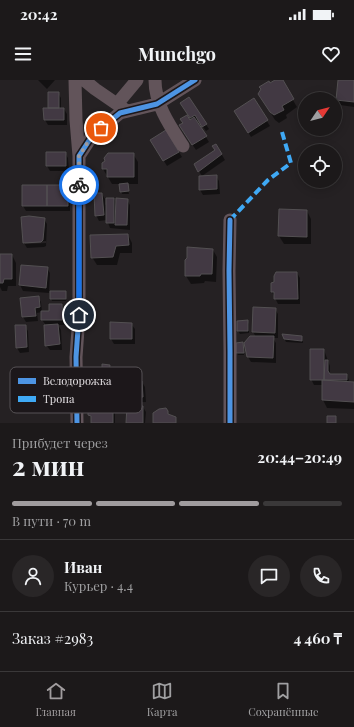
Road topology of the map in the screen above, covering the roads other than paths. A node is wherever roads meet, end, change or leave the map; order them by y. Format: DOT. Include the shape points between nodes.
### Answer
graph roads {
  1 [pos="75,80"];
  2 [pos="84,80"];
  3 [pos="137,80"];
  4 [pos="155,80"];
  5 [pos="195,80"];
  6 [pos="159,102"];
  7 [pos="122,107"];
  8 [pos="183,146"];
  9 [pos="79,156"];
  10 [pos="230,220"];
  11 [pos="76,367"];
  12 [pos="77,413"];
  13 [pos="77,423"];
  14 [pos="230,423"];
  1 -- 9 [label="street"];
  2 -- 7 [label="street"];
  3 -- 7 [label="street"];
  4 -- 6 [label="street" via="155,94"];
  5 -- 6 [label="street"];
  6 -- 7 [label="street"];
  6 -- 8 [label="street" via="161,110"];
  7 -- 9 [label="street" via="120,113 92,136"];
  9 -- 11 [label="street" via="79,315"];
  10 -- 14 [label="street"];
  12 -- 13 [label="street"];
}
